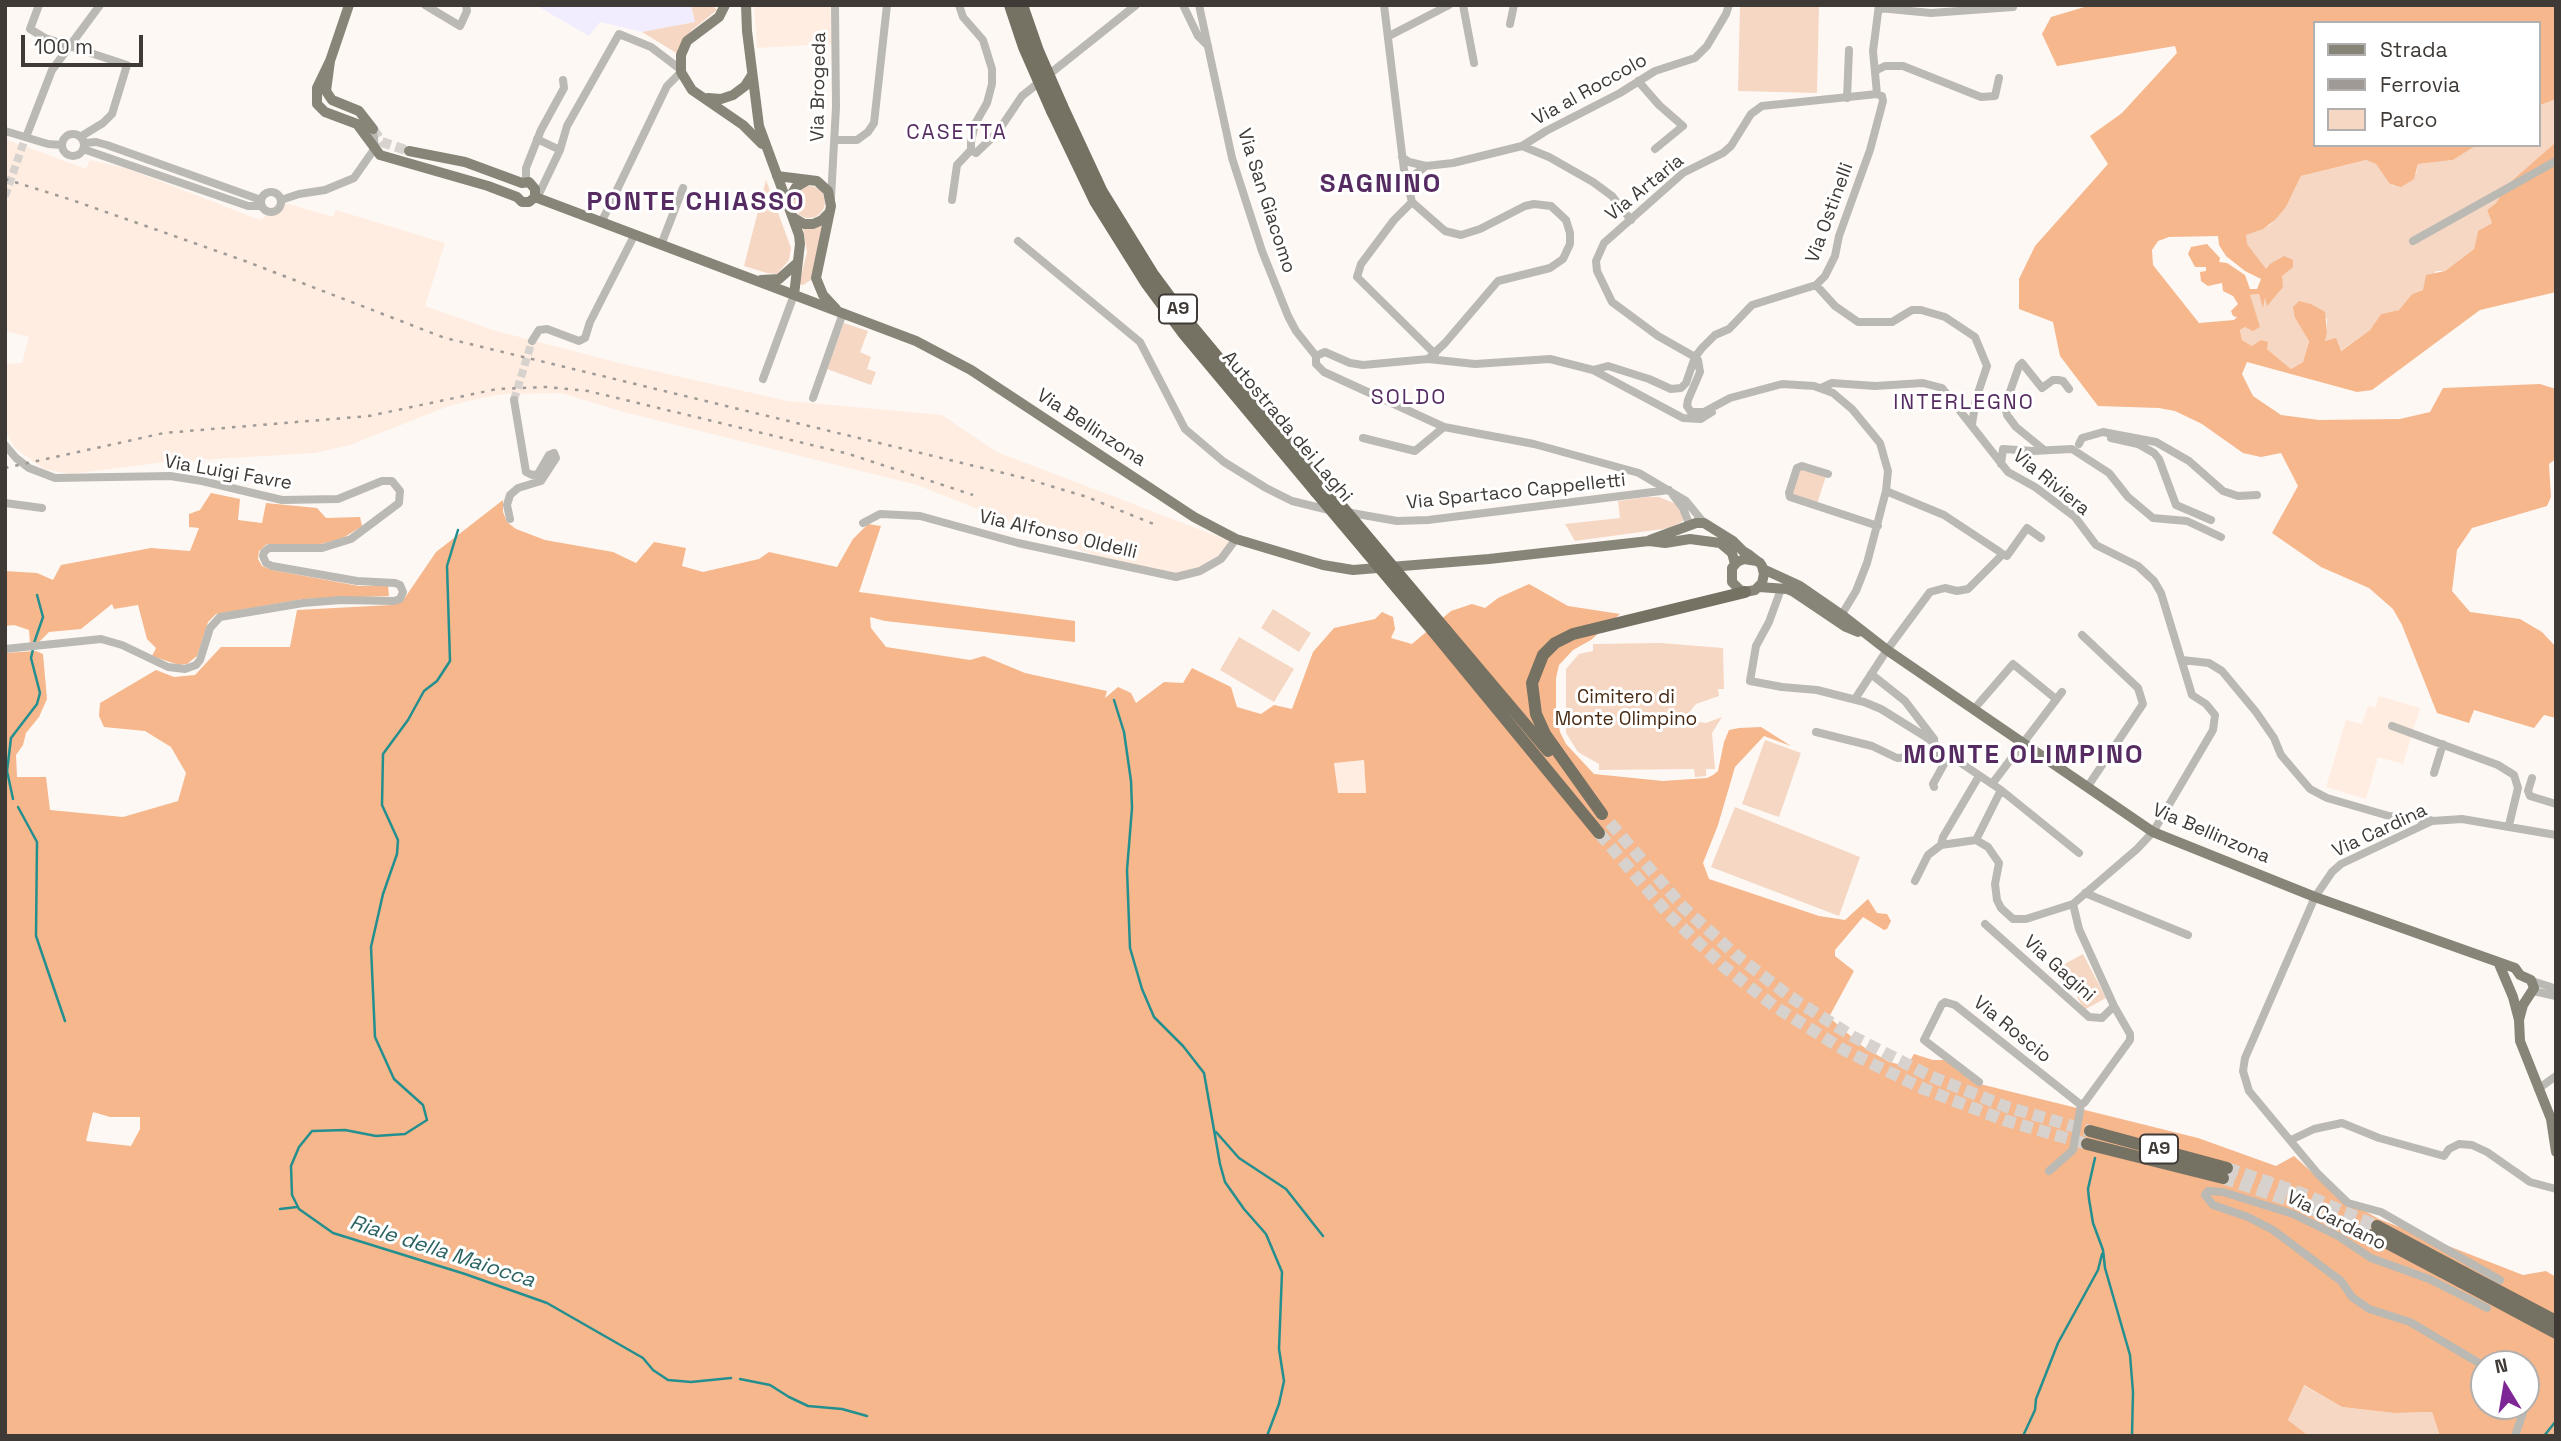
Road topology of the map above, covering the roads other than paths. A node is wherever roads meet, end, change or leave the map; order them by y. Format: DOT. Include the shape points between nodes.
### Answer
graph roads {
  1 [pos="39,5"];
  2 [pos="100,5"];
  3 [pos="349,5"];
  4 [pos="425,5"];
  5 [pos="467,5"];
  6 [pos="725,5"];
  7 [pos="746,5"];
  8 [pos="835,5"];
  9 [pos="887,5"];
  10 [pos="960,5"];
  11 [pos="1010,5"];
  12 [pos="1022,5"];
  13 [pos="1136,5"];
  14 [pos="1183,5"];
  15 [pos="1199,5"];
  16 [pos="1384,5"];
  17 [pos="1449,5"];
  18 [pos="1462,5"];
  19 [pos="1514,5"];
  20 [pos="1728,5"];
  21 [pos="1879,7"];
  22 [pos="2013,7"];
  23 [pos="1510,24"];
  24 [pos="1389,36"];
  25 [pos="68,46"];
  26 [pos="1208,46"];
  27 [pos="1849,50"];
  28 [pos="330,61"];
  29 [pos="1474,63"];
  30 [pos="1877,70"];
  31 [pos="681,71"];
  32 [pos="752,74"];
  33 [pos="322,78"];
  34 [pos="1999,78"];
  35 [pos="563,79"];
  36 [pos="1638,81"];
  37 [pos="1877,94"];
  38 [pos="703,97"];
  39 [pos="1847,98"];
  40 [pos="1057,109"];
  41 [pos="366,122"];
  42 [pos="5,131"];
  43 [pos="28,132"];
  44 [pos="537,139"];
  45 [pos="835,140"];
  46 [pos="82,143"];
  47 [pos="62,145"];
  48 [pos="374,145"];
  49 [pos="1522,146"];
  50 [pos="765,147"];
  51 [pos="1655,149"];
  52 [pos="560,150"];
  53 [pos="971,150"];
  54 [pos="408,151"];
  55 [pos="1402,157"];
  56 [pos="2556,161"];
  57 [pos="1426,166"];
  58 [pos="833,169"];
  59 [pos="778,176"];
  60 [pos="813,180"];
  61 [pos="524,182"];
  62 [pos="1407,185"];
  63 [pos="683,188"];
  64 [pos="517,197"];
  65 [pos="536,197"];
  66 [pos="281,200"];
  67 [pos="952,200"];
  68 [pos="831,201"];
  69 [pos="788,202"];
  70 [pos="1412,202"];
  71 [pos="261,203"];
  72 [pos="829,213"];
  73 [pos="794,218"];
  74 [pos="1631,220"];
  75 [pos="601,223"];
  76 [pos="634,236"];
  77 [pos="1018,241"];
  78 [pos="2413,241"];
  79 [pos="662,246"];
  80 [pos="797,264"];
  81 [pos="816,278"];
  82 [pos="754,279"];
  83 [pos="1816,285"];
  84 [pos="794,295"];
  85 [pos="840,312"];
  86 [pos="532,341"];
  87 [pos="1316,356"];
  88 [pos="1432,356"];
  89 [pos="1695,357"];
  90 [pos="1593,370"];
  91 [pos="763,379"];
  92 [pos="1821,388"];
  93 [pos="2069,389"];
  94 [pos="813,398"];
  95 [pos="514,400"];
  96 [pos="1717,404"];
  97 [pos="1972,425"];
  98 [pos="1444,427"];
  99 [pos="1363,438"];
  100 [pos="5,445"];
  101 [pos="2076,446"];
  102 [pos="2043,449"];
  103 [pos="2001,464"];
  104 [pos="1828,474"];
  105 [pos="1669,491"];
  106 [pos="1886,491"];
  107 [pos="2257,495"];
  108 [pos="5,503"];
  109 [pos="42,508"];
  110 [pos="510,519"];
  111 [pos="2211,520"];
  112 [pos="863,523"];
  113 [pos="1704,523"];
  114 [pos="1690,526"];
  115 [pos="1878,526"];
  116 [pos="2221,537"];
  117 [pos="2041,538"];
  118 [pos="1236,539"];
  119 [pos="1695,539"];
  120 [pos="1649,541"];
  121 [pos="2000,552"];
  122 [pos="1735,564"];
  123 [pos="1760,565"];
  124 [pos="1759,587"];
  125 [pos="1781,589"];
  126 [pos="1745,592"];
  127 [pos="1840,618"];
  128 [pos="1439,630"];
  129 [pos="2082,635"];
  130 [pos="5,649"];
  131 [pos="1887,650"];
  132 [pos="2182,660"];
  133 [pos="1871,674"];
  134 [pos="2062,692"];
  135 [pos="1855,699"];
  136 [pos="2056,699"];
  137 [pos="1974,709"];
  138 [pos="2392,726"];
  139 [pos="1816,732"];
  140 [pos="2023,742"];
  141 [pos="2443,744"];
  142 [pos="1940,748"];
  143 [pos="1949,755"];
  144 [pos="2434,773"];
  145 [pos="1979,776"];
  146 [pos="2532,778"];
  147 [pos="1992,784"];
  148 [pos="2088,786"];
  149 [pos="1934,787"];
  150 [pos="2001,790"];
  151 [pos="2556,804"];
  152 [pos="2432,821"];
  153 [pos="2509,825"];
  154 [pos="1599,832"];
  155 [pos="2153,832"];
  156 [pos="2556,834"];
  157 [pos="1976,840"];
  158 [pos="1941,845"];
  159 [pos="2078,853"];
  160 [pos="1915,881"];
  161 [pos="2085,893"];
  162 [pos="2315,897"];
  163 [pos="2073,904"];
  164 [pos="1985,923"];
  165 [pos="2188,935"];
  166 [pos="2499,964"];
  167 [pos="2521,975"];
  168 [pos="2509,985"];
  169 [pos="2530,990"];
  170 [pos="2556,994"];
  171 [pos="2513,997"];
  172 [pos="2114,1006"];
  173 [pos="2519,1020"];
  174 [pos="2556,1076"];
  175 [pos="1979,1082"];
  176 [pos="2538,1089"];
  177 [pos="2081,1105"];
  178 [pos="2553,1122"];
  179 [pos="2088,1138"];
  180 [pos="2291,1140"];
  181 [pos="2556,1152"];
  182 [pos="2049,1171"];
  183 [pos="2225,1173"];
  184 [pos="2556,1189"];
  185 [pos="2374,1231"];
  186 [pos="2463,1277"];
  187 [pos="2500,1280"];
  188 [pos="2487,1308"];
  189 [pos="2556,1321"];
  190 [pos="2556,1333"];
  191 [pos="2470,1358"];
  1 -- 25 [label="street" via="30,29"];
  2 -- 25 [label="street"];
  3 -- 28 [label="main road"];
  4 -- 5 [label="street" via="460,26"];
  6 -- 31 [label="main road" via="719,17 687,41"];
  7 -- 32 [label="main road"];
  8 -- 45 [label="street, Via Brogeda"];
  9 -- 45 [label="street" via="874,123 858,140"];
  10 -- 53 [label="street" via="963,17 983,40 992,69 992,84 975,124"];
  11 -- 40 [label="highway, Autostrada dei Laghi / A9, bridge" via="1024,47"];
  12 -- 40 [label="highway, Autostrada dei Laghi / A9, bridge"];
  13 -- 53 [label="street" via="1022,96 997,133 978,152"];
  14 -- 26 [label="street"];
  15 -- 26 [label="street, Via San Giacomo"];
  16 -- 24 [label="street"];
  17 -- 24 [label="street"];
  18 -- 29 [label="street"];
  19 -- 23 [label="street"];
  20 -- 36 [label="street, Via al Roccolo" via="1700,54"];
  21 -- 22 [label="street" via="1931,13"];
  21 -- 30 [label="street, Via Ostinelli" via="1873,51"];
  24 -- 55 [label="street"];
  25 -- 43 [label="street" via="46,82"];
  25 -- 46 [label="street" via="127,65 113,114"];
  26 -- 87 [label="street, Via San Giacomo" via="1232,158 1262,251 1292,324"];
  27 -- 39 [label="street"];
  28 -- 33 [label="main road"];
  28 -- 41 [label="main road" via="328,96 356,109"];
  30 -- 34 [label="street" via="1903,66 1981,97 1995,96"];
  30 -- 37 [label="street, Via Ostinelli"];
  31 -- 38 [label="main road" via="689,87"];
  31 -- 52 [label="street" via="651,47 619,34 567,126"];
  31 -- 75 [label="street" via="667,86"];
  32 -- 38 [label="main road" via="733,95"];
  32 -- 50 [label="main road"];
  33 -- 41 [label="main road" via="324,104"];
  33 -- 48 [label="main road, Via Bellinzona" via="316,95 320,109 357,124"];
  35 -- 44 [label="street" via="564,88"];
  36 -- 49 [label="street, Via al Roccolo"];
  36 -- 51 [label="street" via="1683,126"];
  37 -- 39 [label="street, Via Artaria"];
  37 -- 83 [label="street, Via Ostinelli" via="1884,101 1870,150 1835,256"];
  38 -- 50 [label="main road"];
  39 -- 74 [label="street, Via Artaria" via="1762,106 1723,153 1683,173"];
  40 -- 128 [label="highway, Autostrada dei Laghi / A9, bridge" via="1095,201 1147,284 1184,334"];
  41 -- 48 [label="main road"];
  41 -- 48 [label="street" via="376,139"];
  42 -- 47 [label="street"];
  44 -- 52 [label="street"];
  44 -- 61 [label="street"];
  45 -- 58 [label="street, Via Brogeda"];
  46 -- 47 [label="street" via="70,135"];
  46 -- 47 [label="street" via="78,155 71,156"];
  46 -- 71 [label="street" via="107,145"];
  48 -- 64 [label="main road, Via Bellinzona" via="380,155"];
  48 -- 66 [label="street" via="361,170 343,184"];
  49 -- 57 [label="street, Via al Roccolo"];
  49 -- 74 [label="street" via="1593,182 1612,195"];
  50 -- 59 [label="main road"];
  52 -- 65 [label="street"];
  53 -- 67 [label="street" via="957,165"];
  54 -- 61 [label="main road" via="465,162"];
  55 -- 57 [label="street"];
  55 -- 62 [label="street"];
  56 -- 78 [label="street"];
  57 -- 62 [label="street"];
  58 -- 60 [label="street, Via Brogeda" via="828,177"];
  58 -- 68 [label="street, Via Brogeda"];
  59 -- 60 [label="main road"];
  59 -- 69 [label="main road"];
  60 -- 68 [label="main road" via="828,191"];
  60 -- 69 [label="main road" via="796,187"];
  61 -- 64 [label="main road"];
  61 -- 65 [label="main road" via="534,186"];
  62 -- 70 [label="street"];
  63 -- 79 [label="street"];
  64 -- 65 [label="main road, Via Bellinzona" via="526,202"];
  65 -- 75 [label="main road, Via Bellinzona"];
  66 -- 71 [label="street" via="269,192"];
  66 -- 71 [label="street" via="281,207 273,213 266,212"];
  68 -- 72 [label="main road"];
  69 -- 73 [label="main road"];
  70 -- 88 [label="street" via="1380,239 1357,277"];
  70 -- 88 [label="street" via="1437,226 1456,235 1469,234 1534,204 1558,210 1570,233 1563,259 1550,268 1498,281"];
  72 -- 73 [label="main road" via="813,224"];
  72 -- 81 [label="main road"];
  73 -- 80 [label="main road" via="800,244"];
  74 -- 89 [label="street, Via Artaria" via="1598,254 1597,271 1603,286 1618,307"];
  75 -- 76 [label="main road, Via Bellinzona"];
  76 -- 79 [label="main road, Via Bellinzona"];
  76 -- 86 [label="street" via="585,338 579,341 547,329 539,330"];
  77 -- 105 [label="street, Via Spartaco Cappelletti" via="1140,342 1185,429 1224,462 1292,500 1323,510 1407,522"];
  79 -- 82 [label="main road, Via Bellinzona"];
  80 -- 82 [label="main road" via="779,279"];
  80 -- 84 [label="main road"];
  81 -- 84 [label="main road" via="803,293"];
  81 -- 85 [label="main road" via="823,295"];
  82 -- 84 [label="main road, Via Bellinzona"];
  83 -- 89 [label="street, Via Ostinelli" via="1752,305"];
  83 -- 97 [label="street" via="1858,322 1892,323 1912,310 1921,310 1945,317 1975,337 1987,366"];
  84 -- 85 [label="main road, Via Bellinzona"];
  84 -- 91 [label="street"];
  85 -- 94 [label="street"];
  85 -- 118 [label="main road, Via Bellinzona" via="916,341 971,370 1194,517"];
  87 -- 88 [label="street" via="1325,352 1363,365"];
  87 -- 98 [label="street, Via San Giacomo" via="1316,364 1324,372"];
  88 -- 90 [label="street" via="1475,364 1550,359"];
  89 -- 90 [label="street, Via Ostinelli" via="1686,383 1677,389 1617,368"];
  89 -- 96 [label="street" via="1700,372 1688,400 1689,409 1698,413"];
  90 -- 96 [label="street" via="1683,418 1701,419"];
  92 -- 96 [label="street" via="1782,384"];
  92 -- 97 [label="street, Via Riviera" via="1832,383 1937,385"];
  92 -- 106 [label="street" via="1852,409 1880,443 1888,471"];
  93 -- 102 [label="street" via="2058,380 2042,388 2022,363 2020,366 2005,406 2007,415"];
  95 -- 110 [label="street" via="525,470 536,475 550,454 556,458 541,481 510,495 506,505"];
  97 -- 103 [label="street, Via Riviera"];
  98 -- 99 [label="street" via="1415,452"];
  98 -- 105 [label="street, Via San Giacomo" via="1534,444 1629,470"];
  100 -- 130 [label="street, Via Luigi Favre" via="29,468 55,478 170,476 295,502 338,499 389,480 398,485 401,494 397,506 351,539 322,548 272,547 263,556 272,566 395,583 403,592 397,600 315,602 224,616 212,624 198,662 185,669 168,667 108,639"];
  101 -- 102 [label="street"];
  101 -- 107 [label="street" via="2082,438 2103,432 2156,442 2189,461 2223,491"];
  101 -- 111 [label="street" via="2103,437 2146,448 2159,459 2176,505"];
  101 -- 116 [label="street" via="2153,518 2187,521"];
  102 -- 103 [label="street" via="2003,449"];
  103 -- 132 [label="street, Via Riviera" via="2075,517 2096,545 2138,566 2154,581"];
  104 -- 115 [label="street" via="1797,468 1790,497"];
  105 -- 113 [label="street, Via San Giacomo" via="1686,501"];
  105 -- 114 [label="street"];
  106 -- 115 [label="street"];
  106 -- 121 [label="street" via="1944,514"];
  108 -- 109 [label="street"];
  112 -- 118 [label="street, Via Alfonso Oldelli" via="880,513 920,516 1018,543 1176,577 1221,559"];
  113 -- 114 [label="main road, Via Bellinzona"];
  113 -- 123 [label="main road, Via Bellinzona"];
  114 -- 119 [label="main road"];
  114 -- 120 [label="main road, Via Bellinzona"];
  115 -- 127 [label="street" via="1856,591"];
  117 -- 131 [label="street" via="2027,528 2007,556 2003,554 1968,589 1930,592"];
  118 -- 120 [label="main road, Via Bellinzona" via="1353,570"];
  119 -- 120 [label="main road, Via Bellinzona"];
  119 -- 122 [label="main road, Via Bellinzona" via="1720,543 1732,553"];
  122 -- 123 [label="main road" via="1744,559"];
  122 -- 126 [label="main road" via="1732,582"];
  123 -- 124 [label="main road" via="1763,581"];
  123 -- 127 [label="main road, Via Bellinzona" via="1800,586"];
  124 -- 125 [label="main road, Via Bellinzona"];
  124 -- 126 [label="main road"];
  125 -- 127 [label="main road, Via Bellinzona"];
  125 -- 135 [label="street" via="1756,646 1749,676 1752,683"];
  126 -- 128 [label="highway, Autostrada dei Laghi / A9" via="1569,636 1543,655 1531,689 1536,714 1545,734 1606,819"];
  127 -- 131 [label="main road, Via Bellinzona"];
  128 -- 154 [label="highway, Autostrada dei Laghi / A9"];
  129 -- 148 [label="street" via="2138,688 2143,704"];
  131 -- 133 [label="street"];
  131 -- 137 [label="main road, Via Bellinzona"];
  132 -- 152 [label="street" via="2209,663 2222,671 2310,789 2389,816"];
  132 -- 155 [label="street, Via Riviera" via="2192,695 2213,711 2216,722"];
  133 -- 135 [label="street"];
  133 -- 142 [label="street" via="1905,701"];
  134 -- 136 [label="street"];
  135 -- 142 [label="street" via="1881,709"];
  136 -- 137 [label="street" via="2012,664"];
  136 -- 140 [label="street"];
  137 -- 140 [label="main road, Via Bellinzona"];
  138 -- 141 [label="street"];
  139 -- 143 [label="street" via="1897,758"];
  140 -- 147 [label="street"];
  140 -- 148 [label="main road, Via Bellinzona"];
  141 -- 144 [label="street"];
  141 -- 153 [label="street" via="2514,775 2518,788"];
  142 -- 143 [label="street"];
  143 -- 145 [label="street"];
  143 -- 149 [label="street"];
  145 -- 147 [label="street"];
  145 -- 158 [label="street"];
  146 -- 151 [label="street" via="2530,796"];
  147 -- 150 [label="street"];
  148 -- 155 [label="main road, Via Bellinzona"];
  150 -- 157 [label="street"];
  150 -- 159 [label="street"];
  152 -- 153 [label="street, Via Cardina" via="2462,819"];
  152 -- 162 [label="street, Via Cardina" via="2341,864"];
  153 -- 156 [label="street, Via Cardina"];
  155 -- 161 [label="street"];
  155 -- 162 [label="main road, Via Bellinzona"];
  157 -- 158 [label="street"];
  157 -- 163 [label="street" via="1997,856 1997,900 2013,919"];
  158 -- 160 [label="street" via="1928,855"];
  161 -- 163 [label="street"];
  161 -- 165 [label="street"];
  162 -- 166 [label="main road, Via Bellinzona"];
  162 -- 180 [label="street, Via Cardano" via="2243,1071 2249,1091"];
  163 -- 172 [label="street" via="2079,929"];
  164 -- 172 [label="street, Via Gagini" via="2089,1017 2102,1018"];
  166 -- 167 [label="main road, Via Bellinzona" via="2515,968"];
  166 -- 168 [label="main road"];
  167 -- 168 [label="main road"];
  167 -- 169 [label="main road, Via Bellinzona"];
  168 -- 171 [label="main road"];
  169 -- 170 [label="street"];
  169 -- 171 [label="main road" via="2519,999"];
  169 -- 173 [label="main road"];
  171 -- 173 [label="main road"];
  172 -- 177 [label="street" via="2132,1037"];
  173 -- 176 [label="main road" via="2520,1041"];
  174 -- 176 [label="street"];
  175 -- 177 [label="street, Via Roscio" via="1924,1040 1945,1002 1955,1005"];
  176 -- 178 [label="main road"];
  177 -- 182 [label="street" via="2073,1150"];
  178 -- 181 [label="main road"];
  179 -- 183 [label="highway, A9"];
  180 -- 184 [label="street" via="2342,1123 2444,1156 2459,1144 2472,1145 2530,1182"];
  180 -- 187 [label="street, Via Cardano" via="2348,1203 2381,1212"];
  185 -- 186 [label="highway"];
  186 -- 189 [label="highway, bridge"];
  186 -- 190 [label="highway, bridge"];
  188 -- 191 [label="street, Via Cardano" via="2429,1279 2371,1258 2293,1213 2223,1192 2205,1195 2213,1205 2273,1230 2369,1309 2410,1322"];
}
